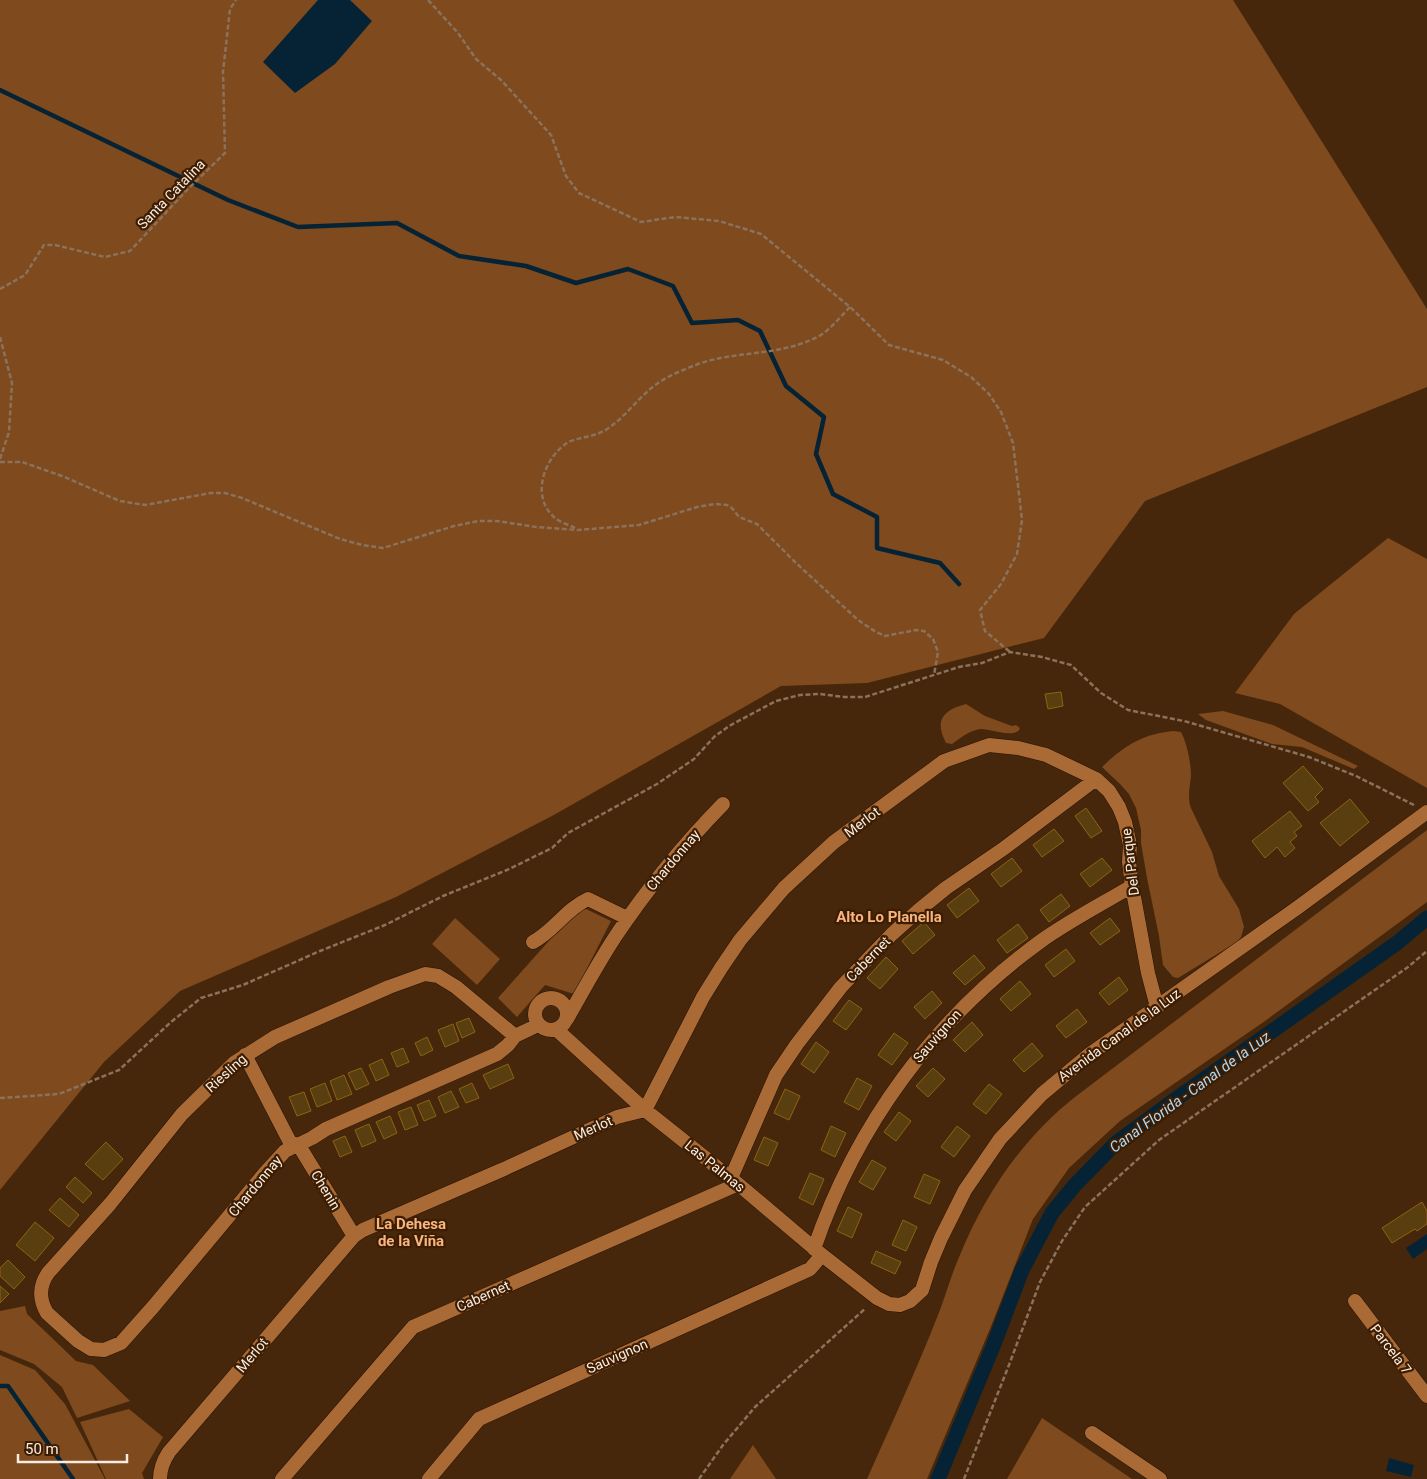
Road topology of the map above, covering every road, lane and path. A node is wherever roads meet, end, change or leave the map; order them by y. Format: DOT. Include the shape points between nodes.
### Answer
graph roads {
  1 [pos="236,0"];
  2 [pos="428,0"];
  3 [pos="0,289"];
  4 [pos="850,307"];
  5 [pos="0,337"];
  6 [pos="0,461"];
  7 [pos="578,530"];
  8 [pos="1010,652"];
  9 [pos="934,675"];
  10 [pos="989,745"];
  11 [pos="1096,779"];
  12 [pos="723,804"];
  13 [pos="1427,812"];
  14 [pos="1132,886"];
  15 [pos="627,918"];
  16 [pos="533,942"];
  17 [pos="1427,951"];
  18 [pos="1157,1007"];
  19 [pos="567,1019"];
  20 [pos="538,1025"];
  21 [pos="557,1030"];
  22 [pos="515,1036"];
  23 [pos="245,1055"];
  24 [pos="645,1110"];
  25 [pos="295,1145"];
  26 [pos="734,1181"];
  27 [pos="354,1236"];
  28 [pos="818,1252"];
  29 [pos="877,1298"];
  30 [pos="1355,1301"];
  31 [pos="65,1329"];
  32 [pos="1427,1396"];
  33 [pos="1092,1433"];
  34 [pos="160,1476"];
  35 [pos="282,1479"];
  36 [pos="429,1479"];
  37 [pos="699,1479"];
  38 [pos="964,1479"];
  39 [pos="1160,1479"];
  1 -- 3 [label="path, Santa Catalina" via="230,9 223,72 225,153 130,251 105,257 44,245 25,274"];
  2 -- 4 [label="path" via="476,59 502,80 551,135 566,176 579,193 641,222 674,217 719,221 761,234"];
  4 -- 7 [label="path" via="815,339 789,348 714,360 666,378 610,427 598,435 570,442 557,451 543,476 542,491 546,506 555,518"];
  4 -- 8 [label="path" via="889,345 943,360 972,377 1001,412 1014,443 1022,520 1017,554 1001,584 980,610 986,631"];
  5 -- 6 [label="path" via="12,383 9,432"];
  6 -- 7 [label="path" via="22,462 120,501 145,505 225,493 340,539 383,548 479,521"];
  7 -- 9 [label="path" via="639,524 697,507 727,505 739,516 757,524 858,620 876,632 886,636 924,631 932,638 938,652"];
  10 -- 11 [label="street, Del Parque" via="1046,755"];
  10 -- 24 [label="street, Merlot" via="944,761 834,842 784,888 720,968"];
  11 -- 14 [label="street, Del Parque" via="1109,791 1125,822"];
  11 -- 26 [label="street, Cabernet" via="926,905 892,934 848,980 813,1022 776,1075"];
  12 -- 15 [label="street, Chardonnay" via="673,858"];
  13 -- 18 [label="street, Avenida Canal de la Luz"];
  14 -- 18 [label="street, Del Parque"];
  14 -- 28 [label="street, Sauvignon" via="1013,962 934,1038 874,1121 846,1172"];
  15 -- 16 [label="street" via="588,899 576,905"];
  15 -- 19 [label="street, Chardonnay"];
  17 -- 38 [label="path" via="1159,1140 1085,1207 1040,1282"];
  18 -- 29 [label="street, Avenida Canal de la Luz" via="1065,1073 1000,1140 952,1214 922,1290 910,1301 900,1304 889,1304"];
  19 -- 20 [label="street" via="564,1004 550,998 535,1010"];
  19 -- 21 [label="street"];
  20 -- 21 [label="street, Las Palmas" via="547,1030"];
  20 -- 22 [label="street, Chardonnay"];
  21 -- 24 [label="street, Las Palmas"];
  22 -- 23 [label="street, Riesling" via="456,987 438,976 425,974 283,1034"];
  22 -- 25 [label="street, Chardonnay" via="497,1054"];
  23 -- 25 [label="street, Chenin"];
  23 -- 31 [label="street, Riesling" via="182,1114 110,1204 44,1278 43,1307"];
  24 -- 26 [label="street, Las Palmas"];
  24 -- 27 [label="street, Merlot" via="617,1117"];
  25 -- 27 [label="street, Chenin"];
  25 -- 31 [label="street, Chardonnay" via="264,1174 154,1308 121,1343 104,1350 91,1349"];
  26 -- 28 [label="street, Las Palmas"];
  26 -- 35 [label="street, Cabernet" via="412,1327"];
  27 -- 34 [label="street, Merlot" via="169,1452"];
  28 -- 29 [label="street, Las Palmas"];
  28 -- 36 [label="street, Sauvignon" via="810,1269 479,1418"];
  29 -- 37 [label="path" via="756,1406"];
  30 -- 32 [label="street, Parcela 7"];
  33 -- 39 [label="street"];
}
